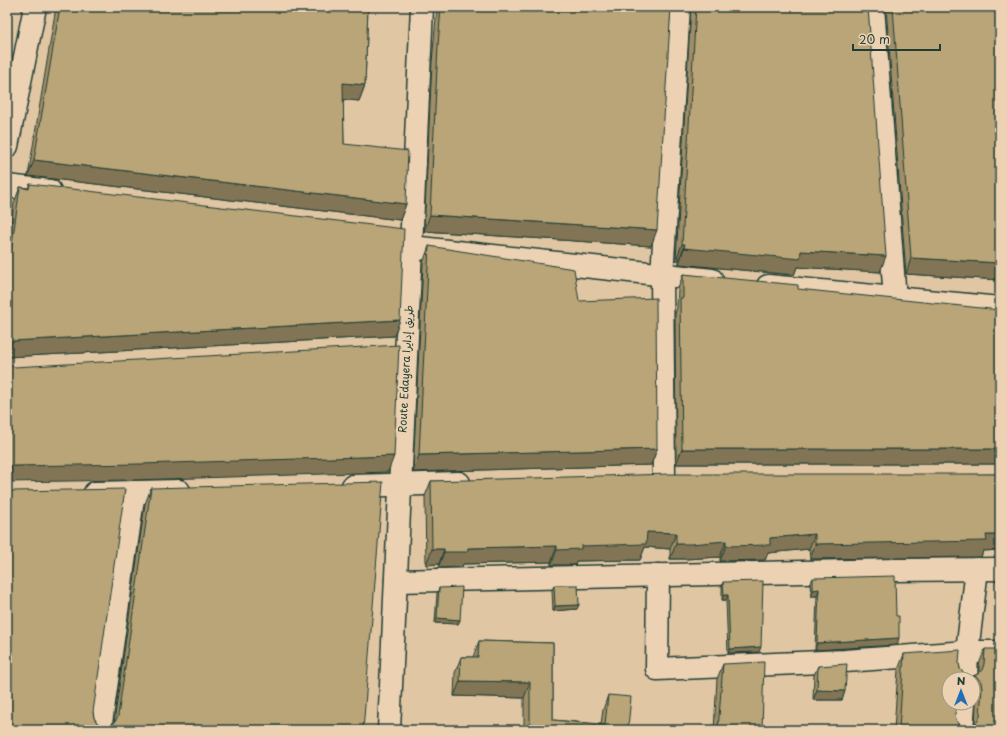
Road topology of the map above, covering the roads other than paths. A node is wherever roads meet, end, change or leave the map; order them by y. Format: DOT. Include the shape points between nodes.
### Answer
graph roads {
  1 [pos="35,7"];
  2 [pos="422,7"];
  3 [pos="679,7"];
  4 [pos="873,7"];
  5 [pos="7,146"];
  6 [pos="7,186"];
  7 [pos="70,194"];
  8 [pos="406,238"];
  9 [pos="662,276"];
  10 [pos="895,299"];
  11 [pos="1000,308"];
  12 [pos="641,478"];
  13 [pos="478,483"];
  14 [pos="400,485"];
  15 [pos="330,487"];
  16 [pos="197,490"];
  17 [pos="134,492"];
  18 [pos="78,493"];
  19 [pos="977,569"];
  20 [pos="1000,569"];
  21 [pos="658,575"];
  22 [pos="396,581"];
  23 [pos="967,652"];
  24 [pos="1000,652"];
  25 [pos="966,671"];
  26 [pos="963,711"];
  27 [pos="100,730"];
  28 [pos="389,730"];
  29 [pos="962,730"];
  1 -- 5 [label="street"];
  2 -- 8 [label="street, Route Edayera طريق إدايرا"];
  3 -- 9 [label="street"];
  4 -- 10 [label="street"];
  6 -- 7 [label="street"];
  8 -- 9 [label="street"];
  8 -- 14 [label="street, Route Edayera طريق إدايرا" via="398,348"];
  9 -- 10 [label="street"];
  9 -- 12 [label="street" via="672,477"];
  10 -- 11 [label="street"];
  13 -- 14 [label="street"];
  14 -- 15 [label="street"];
  14 -- 22 [label="street, Route Edayera طريق إدايرا"];
  16 -- 17 [label="street"];
  17 -- 18 [label="street"];
  17 -- 27 [label="street"];
  19 -- 20 [label="street"];
  19 -- 21 [label="street"];
  19 -- 23 [label="street"];
  21 -- 22 [label="street"];
  21 -- 23 [label="street" via="657,669 845,661"];
  22 -- 28 [label="street, Route Edayera طريق إدايرا"];
  23 -- 24 [label="street"];
  23 -- 25 [label="street"];
  26 -- 29 [label="street"];
}
